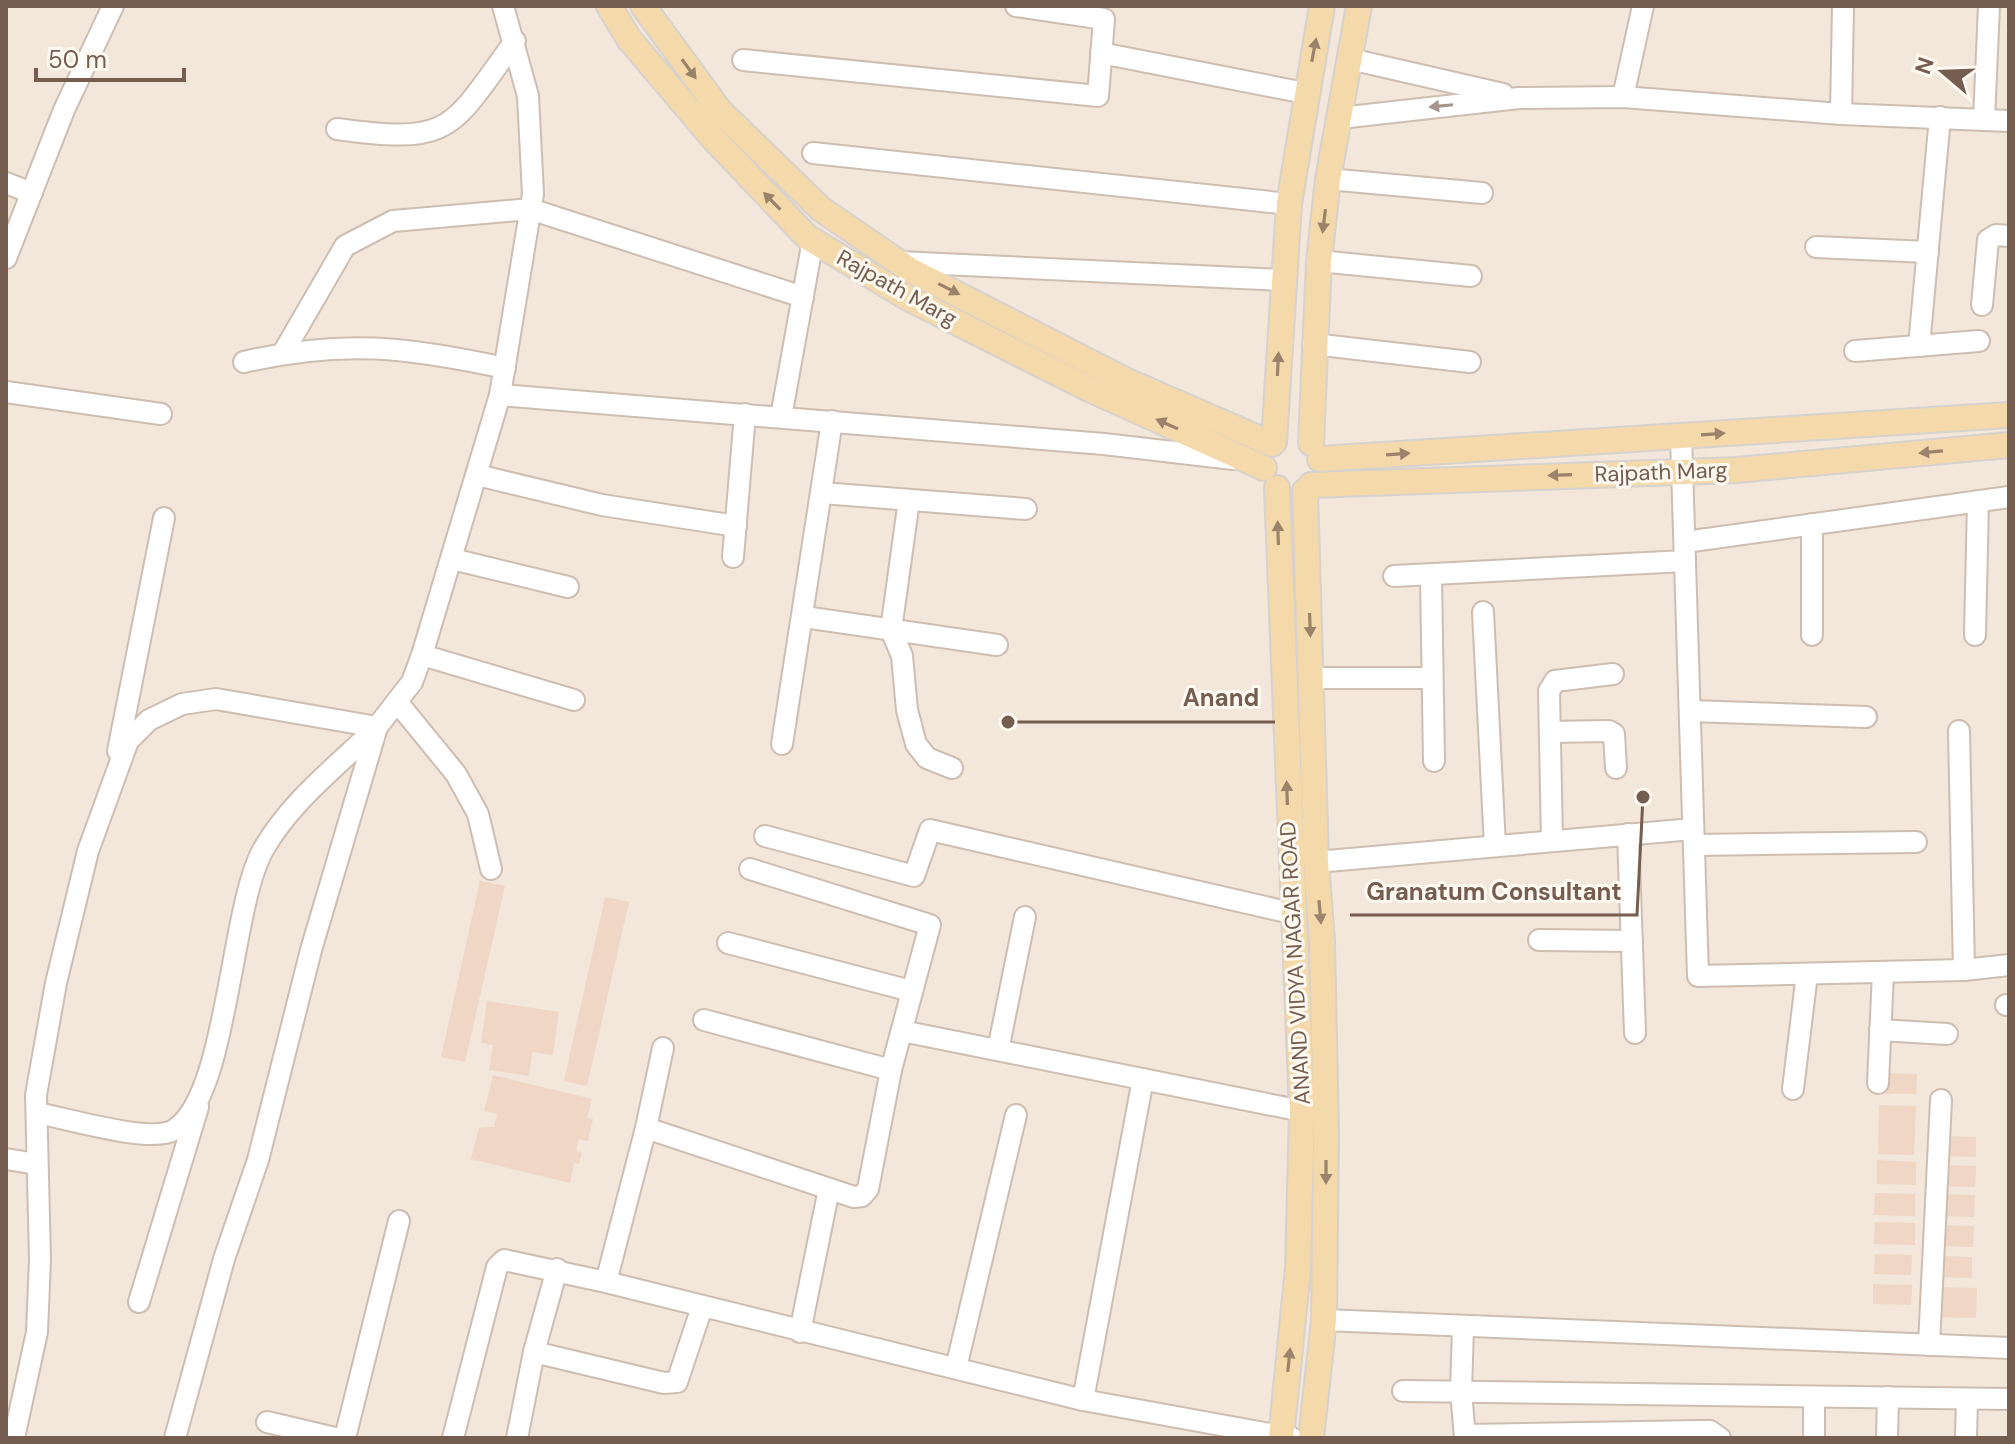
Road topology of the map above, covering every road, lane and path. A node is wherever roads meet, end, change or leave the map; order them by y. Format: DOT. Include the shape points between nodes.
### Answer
graph roads {
  1 [pos="113,6"];
  2 [pos="503,6"];
  3 [pos="609,6"];
  4 [pos="643,6"];
  5 [pos="1016,6"];
  6 [pos="1322,6"];
  7 [pos="1359,6"];
  8 [pos="1643,6"];
  9 [pos="1821,6"];
  10 [pos="1989,6"];
  11 [pos="1842,7"];
  12 [pos="515,41"];
  13 [pos="1101,53"];
  14 [pos="1350,59"];
  15 [pos="743,60"];
  16 [pos="1305,93"];
  17 [pos="1623,97"];
  18 [pos="1519,98"];
  19 [pos="1841,114"];
  20 [pos="1940,117"];
  21 [pos="1340,118"];
  22 [pos="1984,120"];
  23 [pos="2009,121"];
  24 [pos="337,129"];
  25 [pos="813,153"];
  26 [pos="1328,179"];
  27 [pos="6,183"];
  28 [pos="32,193"];
  29 [pos="1482,193"];
  30 [pos="1289,204"];
  31 [pos="530,209"];
  32 [pos="2009,236"];
  33 [pos="813,240"];
  34 [pos="1816,247"];
  35 [pos="1928,252"];
  36 [pos="6,258"];
  37 [pos="1319,261"];
  38 [pos="899,262"];
  39 [pos="1471,276"];
  40 [pos="1282,280"];
  41 [pos="803,297"];
  42 [pos="1982,305"];
  43 [pos="1979,341"];
  44 [pos="1313,344"];
  45 [pos="1919,346"];
  46 [pos="1855,351"];
  47 [pos="283,353"];
  48 [pos="244,362"];
  49 [pos="1470,362"];
  50 [pos="505,368"];
  51 [pos="6,392"];
  52 [pos="500,395"];
  53 [pos="161,414"];
  54 [pos="745,414"];
  55 [pos="2009,415"];
  56 [pos="781,417"];
  57 [pos="832,421"];
  58 [pos="1681,436"];
  59 [pos="1273,443"];
  60 [pos="2009,445"];
  61 [pos="1316,451"];
  62 [pos="1683,470"];
  63 [pos="1263,472"];
  64 [pos="477,475"];
  65 [pos="1308,488"];
  66 [pos="822,493"];
  67 [pos="2009,497"];
  68 [pos="909,500"];
  69 [pos="1978,501"];
  70 [pos="1026,509"];
  71 [pos="164,518"];
  72 [pos="1812,524"];
  73 [pos="736,526"];
  74 [pos="1685,551"];
  75 [pos="733,557"];
  76 [pos="452,559"];
  77 [pos="1394,576"];
  78 [pos="1431,576"];
  79 [pos="568,587"];
  80 [pos="1483,612"];
  81 [pos="804,617"];
  82 [pos="891,630"];
  83 [pos="1812,635"];
  84 [pos="1975,635"];
  85 [pos="997,645"];
  86 [pos="422,655"];
  87 [pos="1613,674"];
  88 [pos="1312,678"];
  89 [pos="1432,678"];
  90 [pos="574,700"];
  91 [pos="398,703"];
  92 [pos="1690,711"];
  93 [pos="1866,717"];
  94 [pos="377,727"];
  95 [pos="1959,731"];
  96 [pos="1550,732"];
  97 [pos="782,744"];
  98 [pos="1434,761"];
  99 [pos="952,768"];
  100 [pos="1616,768"];
  101 [pos="114,774"];
  102 [pos="1628,834"];
  103 [pos="765,836"];
  104 [pos="1693,837"];
  105 [pos="1552,841"];
  106 [pos="1916,842"];
  107 [pos="1495,846"];
  108 [pos="1316,862"];
  109 [pos="491,869"];
  110 [pos="750,869"];
  111 [pos="1291,913"];
  112 [pos="1025,917"];
  113 [pos="1539,940"];
  114 [pos="1632,941"];
  115 [pos="728,943"];
  116 [pos="2009,965"];
  117 [pos="1964,970"];
  118 [pos="1883,972"];
  119 [pos="1807,974"];
  120 [pos="911,991"];
  121 [pos="704,1020"];
  122 [pos="1880,1030"];
  123 [pos="902,1031"];
  124 [pos="1635,1033"];
  125 [pos="1947,1034"];
  126 [pos="663,1048"];
  127 [pos="998,1050"];
  128 [pos="891,1070"];
  129 [pos="208,1076"];
  130 [pos="1143,1079"];
  131 [pos="1878,1083"];
  132 [pos="1793,1089"];
  133 [pos="1941,1100"];
  134 [pos="1302,1111"];
  135 [pos="37,1113"];
  136 [pos="1016,1115"];
  137 [pos="646,1128"];
  138 [pos="6,1159"];
  139 [pos="37,1164"];
  140 [pos="829,1189"];
  141 [pos="399,1221"];
  142 [pos="557,1269"];
  143 [pos="606,1282"];
  144 [pos="139,1302"];
  145 [pos="702,1307"];
  146 [pos="1324,1320"];
  147 [pos="1463,1326"];
  148 [pos="800,1332"];
  149 [pos="1929,1345"];
  150 [pos="2009,1348"];
  151 [pos="534,1352"];
  152 [pos="956,1368"];
  153 [pos="1403,1391"];
  154 [pos="1461,1391"];
  155 [pos="1814,1397"];
  156 [pos="1888,1397"];
  157 [pos="1967,1399"];
  158 [pos="2009,1399"];
  159 [pos="1083,1400"];
  160 [pos="267,1422"];
  161 [pos="1285,1437"];
  162 [pos="1465,1437"];
  163 [pos="14,1438"];
  164 [pos="175,1438"];
  165 [pos="335,1438"];
  166 [pos="345,1438"];
  167 [pos="453,1438"];
  168 [pos="517,1438"];
  169 [pos="1311,1438"];
  170 [pos="1720,1438"];
  171 [pos="1814,1438"];
  172 [pos="1887,1438"];
  173 [pos="1966,1438"];
  1 -- 28 [label="street"];
  2 -- 12 [label="street"];
  33 -- 3 [label="main road, Rajpath Marg, one-way" via="711,136 629,39"];
  4 -- 38 [label="main road, Rajpath Marg, one-way" via="720,111 821,209"];
  5 -- 13 [label="street" via="1104,19"];
  16 -- 6 [label="main road, one-way"];
  7 -- 14 [label="main road"];
  8 -- 17 [label="street"];
  9 -- 11 [label="street"];
  10 -- 22 [label="street"];
  11 -- 19 [label="street"];
  12 -- 24 [label="street" via="460,117 436,131 392,137"];
  12 -- 31 [label="street" via="528,96"];
  13 -- 15 [label="street" via="1098,96"];
  13 -- 16 [label="street"];
  14 -- 18 [label="street"];
  14 -- 21 [label="main road"];
  16 -- 30 [label="main road"];
  17 -- 18 [label="street"];
  17 -- 19 [label="street"];
  18 -- 21 [label="street, one-way"];
  19 -- 20 [label="street"];
  20 -- 22 [label="street"];
  20 -- 35 [label="street"];
  21 -- 26 [label="main road"];
  22 -- 23 [label="street"];
  25 -- 30 [label="street"];
  26 -- 29 [label="street"];
  26 -- 37 [label="main road, one-way"];
  27 -- 28 [label="street"];
  28 -- 36 [label="street"];
  30 -- 40 [label="main road"];
  31 -- 41 [label="street"];
  31 -- 47 [label="street" via="393,221 363,234 345,246"];
  31 -- 50 [label="street"];
  32 -- 42 [label="street" via="1988,240"];
  33 -- 41 [label="street"];
  63 -- 33 [label="main road, Rajpath Marg, one-way" via="908,298"];
  34 -- 35 [label="street"];
  35 -- 45 [label="street"];
  37 -- 39 [label="street"];
  37 -- 44 [label="main road"];
  38 -- 40 [label="street"];
  38 -- 59 [label="main road, Rajpath Marg, one-way" via="1125,380"];
  59 -- 40 [label="main road, one-way"];
  41 -- 56 [label="street"];
  43 -- 45 [label="street"];
  44 -- 49 [label="street"];
  44 -- 61 [label="main road"];
  45 -- 46 [label="street"];
  47 -- 48 [label="street"];
  47 -- 50 [label="street" via="386,347"];
  50 -- 52 [label="street"];
  51 -- 53 [label="street"];
  52 -- 54 [label="street"];
  52 -- 64 [label="street"];
  54 -- 56 [label="street"];
  54 -- 73 [label="street"];
  58 -- 55 [label="main road, Rajpath Marg, one-way"];
  56 -- 57 [label="street"];
  57 -- 63 [label="street"];
  57 -- 66 [label="street"];
  61 -- 58 [label="main road, Rajpath Marg, one-way"];
  58 -- 62 [label="street"];
  59 -- 61 [label="main road" via="1291,435"];
  59 -- 63 [label="main road"];
  60 -- 62 [label="main road, Rajpath Marg, one-way" via="1737,470"];
  61 -- 65 [label="main road" via="1318,480"];
  62 -- 65 [label="main road, Rajpath Marg, one-way"];
  62 -- 74 [label="street"];
  63 -- 65 [label="main road" via="1289,494"];
  111 -- 63 [label="main road, ANAND VIDYA NAGAR ROAD, one-way"];
  64 -- 73 [label="street" via="602,505"];
  64 -- 76 [label="street"];
  65 -- 88 [label="main road, ANAND VIDYA NAGAR ROAD, one-way"];
  66 -- 68 [label="street"];
  66 -- 81 [label="street"];
  67 -- 69 [label="street"];
  68 -- 70 [label="street"];
  68 -- 82 [label="street"];
  69 -- 72 [label="street"];
  69 -- 84 [label="street"];
  71 -- 101 [label="street"];
  72 -- 74 [label="street"];
  72 -- 83 [label="street"];
  73 -- 75 [label="street"];
  74 -- 78 [label="street"];
  74 -- 92 [label="street"];
  76 -- 79 [label="street"];
  76 -- 86 [label="street"];
  77 -- 78 [label="street"];
  78 -- 89 [label="street"];
  80 -- 107 [label="street"];
  81 -- 82 [label="street"];
  81 -- 97 [label="street"];
  82 -- 85 [label="street"];
  82 -- 99 [label="street" via="902,656 916,744 927,758"];
  86 -- 90 [label="street"];
  86 -- 91 [label="street"];
  87 -- 96 [label="street" via="1555,681 1549,691"];
  88 -- 89 [label="street"];
  88 -- 108 [label="main road, ANAND VIDYA NAGAR ROAD"];
  89 -- 98 [label="street"];
  91 -- 94 [label="street"];
  91 -- 109 [label="street" via="456,774 478,814"];
  92 -- 93 [label="street"];
  92 -- 104 [label="street"];
  94 -- 101 [label="street" via="216,699 182,704 149,720 128,741"];
  94 -- 129 [label="street" via="289,810 261,852"];
  94 -- 164 [label="street"];
  95 -- 117 [label="street"];
  96 -- 100 [label="street" via="1609,731 1614,734"];
  96 -- 105 [label="street"];
  101 -- 135 [label="street" via="88,851 56,983"];
  102 -- 104 [label="street"];
  102 -- 105 [label="street"];
  102 -- 114 [label="street"];
  103 -- 111 [label="street" via="914,876 930,830"];
  104 -- 106 [label="street"];
  104 -- 119 [label="street" via="1698,976"];
  105 -- 107 [label="street"];
  107 -- 108 [label="street"];
  108 -- 146 [label="main road, ANAND VIDYA NAGAR ROAD, one-way" via="1326,1119"];
  110 -- 120 [label="street" via="930,925"];
  111 -- 134 [label="main road, ANAND VIDYA NAGAR ROAD"];
  112 -- 127 [label="street"];
  113 -- 114 [label="street"];
  114 -- 124 [label="street"];
  115 -- 120 [label="street"];
  116 -- 117 [label="street"];
  117 -- 118 [label="street"];
  118 -- 119 [label="street"];
  118 -- 122 [label="street"];
  119 -- 132 [label="street"];
  120 -- 123 [label="street"];
  121 -- 128 [label="street"];
  122 -- 125 [label="street"];
  122 -- 131 [label="street"];
  123 -- 127 [label="street"];
  123 -- 128 [label="street"];
  126 -- 137 [label="street"];
  127 -- 130 [label="street"];
  128 -- 140 [label="street" via="868,1189 854,1197"];
  129 -- 135 [label="street" via="188,1116 173,1131 151,1135"];
  129 -- 144 [label="street"];
  130 -- 134 [label="street"];
  130 -- 159 [label="street"];
  133 -- 149 [label="street"];
  161 -- 134 [label="main road, ANAND VIDYA NAGAR ROAD, one-way" via="1298,1268"];
  135 -- 139 [label="street"];
  136 -- 152 [label="street"];
  137 -- 140 [label="street"];
  137 -- 143 [label="street"];
  138 -- 139 [label="street"];
  139 -- 163 [label="street" via="37,1332"];
  140 -- 148 [label="street"];
  141 -- 166 [label="street"];
  142 -- 143 [label="street"];
  142 -- 151 [label="street"];
  142 -- 167 [label="street" via="513,1259 497,1267"];
  143 -- 145 [label="street"];
  145 -- 148 [label="street"];
  145 -- 151 [label="street" via="677,1382"];
  146 -- 147 [label="street"];
  146 -- 169 [label="main road, ANAND VIDYA NAGAR ROAD"];
  147 -- 149 [label="street"];
  147 -- 154 [label="street"];
  148 -- 152 [label="street"];
  149 -- 150 [label="street"];
  151 -- 168 [label="street"];
  152 -- 159 [label="street"];
  153 -- 154 [label="street"];
  154 -- 155 [label="street"];
  154 -- 162 [label="street"];
  155 -- 156 [label="street"];
  155 -- 171 [label="street"];
  156 -- 157 [label="street"];
  156 -- 172 [label="street"];
  157 -- 158 [label="street"];
  157 -- 173 [label="street"];
  159 -- 161 [label="street"];
  160 -- 165 [label="street"];
  162 -- 170 [label="street" via="1710,1431"];
}
